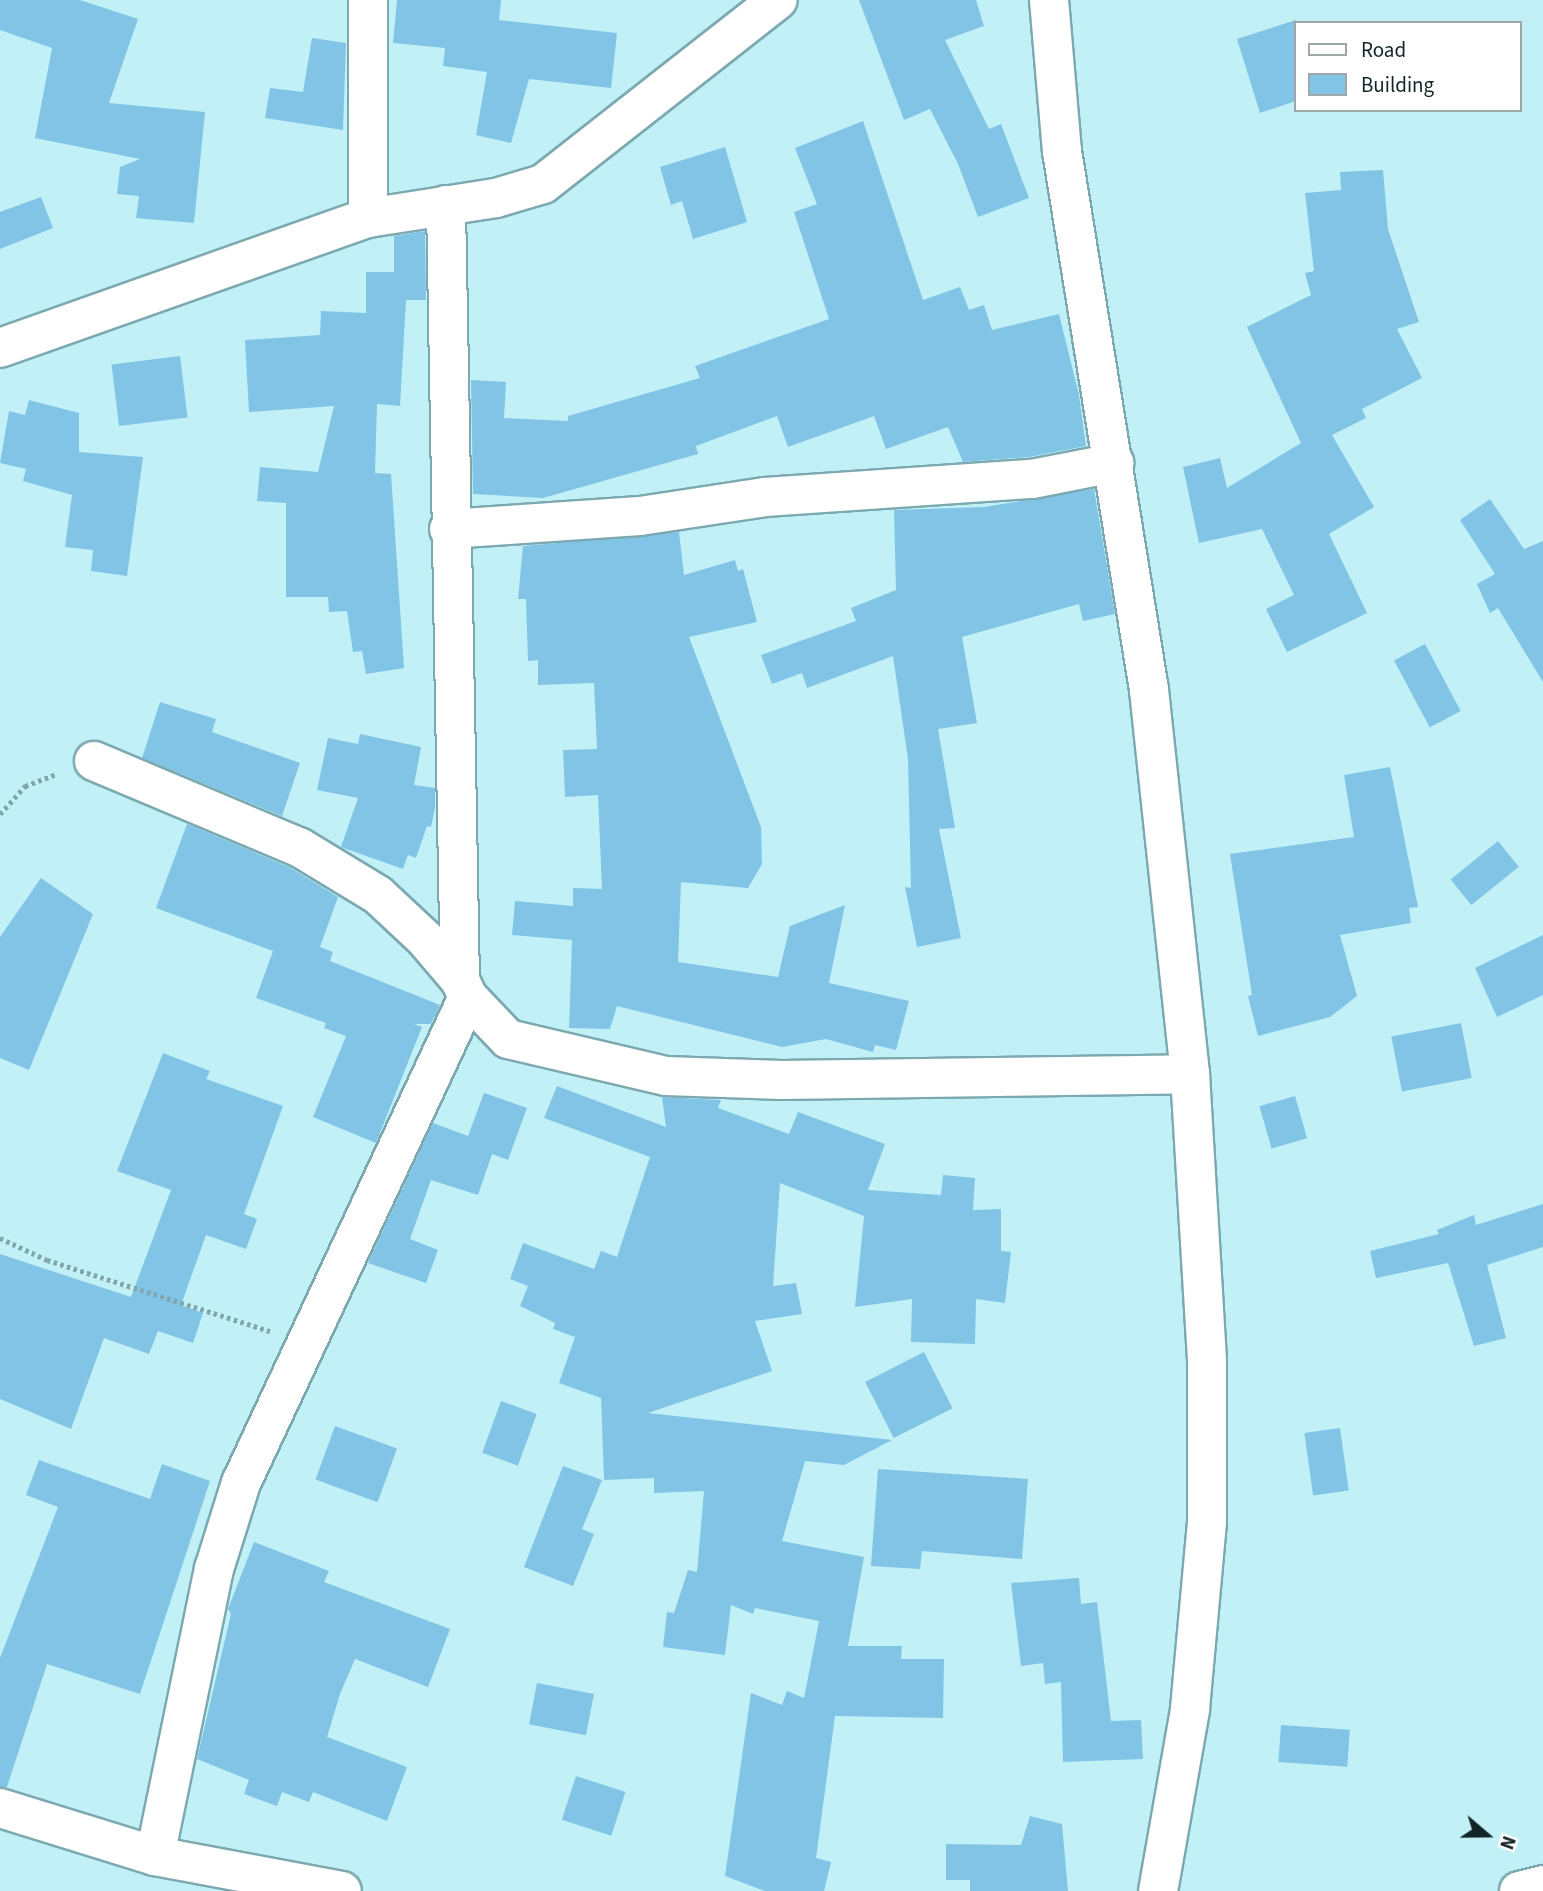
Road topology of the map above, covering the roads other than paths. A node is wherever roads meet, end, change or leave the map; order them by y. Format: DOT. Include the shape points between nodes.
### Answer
graph roads {
  1 [pos="368,0"];
  2 [pos="778,0"];
  3 [pos="1049,0"];
  4 [pos="446,205"];
  5 [pos="368,218"];
  6 [pos="0,348"];
  7 [pos="1114,463"];
  8 [pos="449,529"];
  9 [pos="94,761"];
  10 [pos="464,989"];
  11 [pos="1190,1074"];
  12 [pos="0,1808"];
  13 [pos="155,1856"];
  14 [pos="1543,1885"];
  15 [pos="342,1891"];
  16 [pos="1158,1891"];
  17 [pos="1519,1891"];
  1 -- 5 [label="street"];
  2 -- 4 [label="street" via="543,184"];
  3 -- 7 [label="street" via="1062,151"];
  4 -- 5 [label="street"];
  4 -- 8 [label="street"];
  5 -- 6 [label="street"];
  7 -- 8 [label="street" via="1032,480 765,497 640,516"];
  7 -- 11 [label="street" via="1149,690"];
  8 -- 10 [label="street"];
  9 -- 10 [label="street" via="299,847 377,895"];
  10 -- 11 [label="street" via="508,1039 666,1076 782,1080"];
  10 -- 13 [label="street" via="241,1483 214,1569"];
  11 -- 16 [label="street" via="1207,1361 1208,1522 1190,1710"];
  12 -- 13 [label="street"];
  13 -- 15 [label="street"];
  14 -- 17 [label="street"];
}
